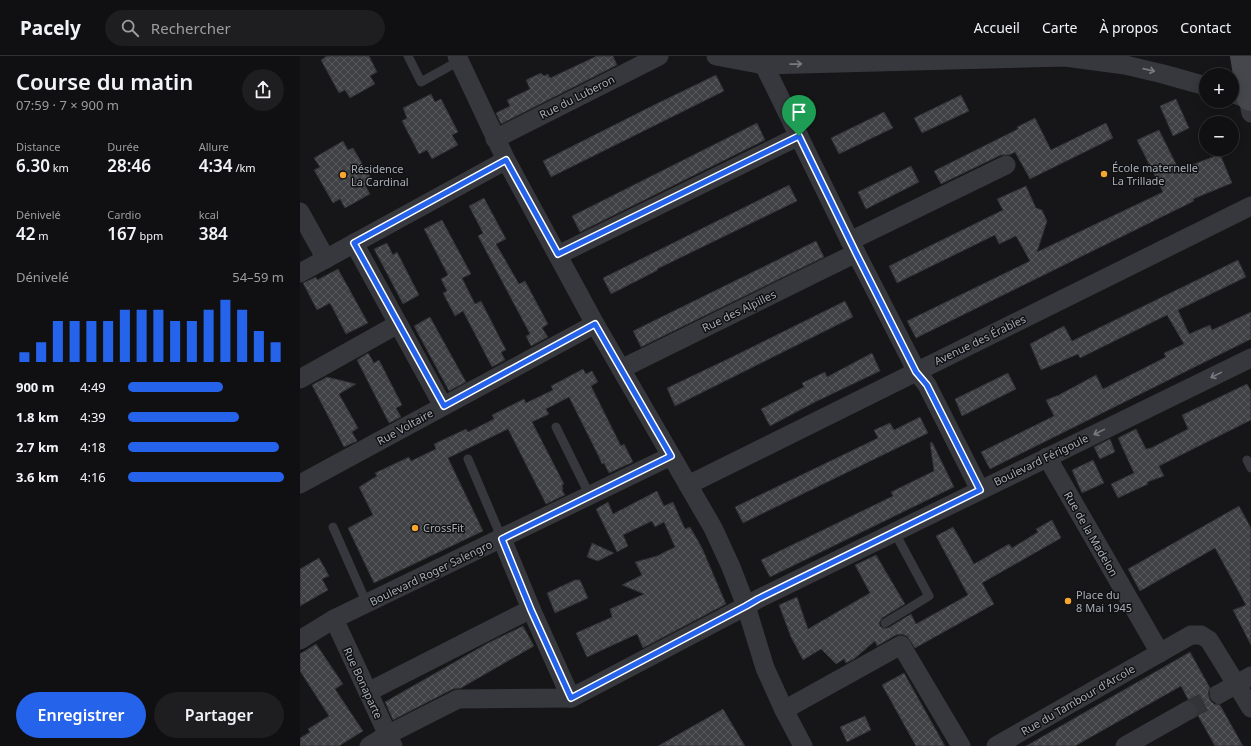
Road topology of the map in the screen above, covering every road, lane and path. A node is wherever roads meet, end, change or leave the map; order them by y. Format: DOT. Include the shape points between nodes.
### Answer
graph roads {
  1 [pos="408,56"];
  2 [pos="659,56"];
  3 [pos="716,56"];
  4 [pos="1241,56"];
  5 [pos="1089,58"];
  6 [pos="458,59"];
  7 [pos="1125,60"];
  8 [pos="764,65"];
  9 [pos="1199,84"];
  10 [pos="1246,101"];
  11 [pos="799,136"];
  12 [pos="495,139"];
  13 [pos="506,160"];
  14 [pos="1006,165"];
  15 [pos="1251,206"];
  16 [pos="301,214"];
  17 [pos="354,243"];
  18 [pos="853,247"];
  19 [pos="558,254"];
  20 [pos="326,259"];
  21 [pos="300,273"];
  22 [pos="398,324"];
  23 [pos="595,324"];
  24 [pos="1251,358"];
  25 [pos="622,369"];
  26 [pos="916,372"];
  27 [pos="300,379"];
  28 [pos="444,406"];
  29 [pos="556,427"];
  30 [pos="671,456"];
  31 [pos="1046,457"];
  32 [pos="468,459"];
  33 [pos="300,484"];
  34 [pos="688,485"];
  35 [pos="980,490"];
  36 [pos="590,496"];
  37 [pos="333,527"];
  38 [pos="895,533"];
  39 [pos="502,539"];
  40 [pos="367,604"];
  41 [pos="746,606"];
  42 [pos="531,610"];
  43 [pos="334,619"];
  44 [pos="885,623"];
  45 [pos="300,640"];
  46 [pos="1160,653"];
  47 [pos="1244,680"];
  48 [pos="368,692"];
  49 [pos="1219,694"];
  50 [pos="571,698"];
  51 [pos="1251,708"];
  52 [pos="784,710"];
  53 [pos="1188,711"];
  54 [pos="390,740"];
  55 [pos="369,746"];
  56 [pos="803,746"];
  57 [pos="961,746"];
  58 [pos="996,746"];
  59 [pos="1125,746"];
  1 -- 6 [label="lane" via="422,82"];
  2 -- 12 [label="street, Rue du Luberon"];
  3 -- 8 [label="street"];
  4 -- 10 [label="street"];
  5 -- 7 [label="street"];
  8 -- 5 [label="street, one-way"];
  6 -- 12 [label="street"];
  7 -- 9 [label="street, one-way"];
  8 -- 11 [label="street"];
  11 -- 18 [label="street"];
  11 -- 19 [label="street"];
  12 -- 13 [label="street"];
  13 -- 17 [label="street"];
  13 -- 19 [label="street"];
  14 -- 18 [label="street, Rue des Alpilles"];
  15 -- 26 [label="street, Avenue des Érables"];
  16 -- 20 [label="street"];
  17 -- 20 [label="street"];
  17 -- 22 [label="street"];
  18 -- 25 [label="street, Rue des Alpilles"];
  18 -- 26 [label="street"];
  19 -- 23 [label="street"];
  20 -- 21 [label="street"];
  22 -- 27 [label="street"];
  22 -- 28 [label="street"];
  23 -- 25 [label="street"];
  23 -- 28 [label="street, Rue Voltaire"];
  24 -- 31 [label="street, Boulevard Férigoule, one-way"];
  25 -- 30 [label="street"];
  26 -- 34 [label="street, Avenue des Érables"];
  26 -- 35 [label="street" via="927,385"];
  28 -- 33 [label="street, Rue Voltaire"];
  29 -- 36 [label="lane"];
  30 -- 34 [label="street"];
  30 -- 36 [label="street, Boulevard Roger Salengro"];
  31 -- 35 [label="street, Boulevard Férigoule"];
  31 -- 46 [label="street, Rue de la Madelon"];
  32 -- 39 [label="lane"];
  34 -- 41 [label="street" via="713,528"];
  35 -- 38 [label="street, Boulevard Férigoule"];
  36 -- 39 [label="street, Boulevard Roger Salengro"];
  37 -- 40 [label="lane"];
  38 -- 41 [label="street, Boulevard Férigoule"];
  38 -- 44 [label="lane" via="930,596"];
  39 -- 40 [label="street, Boulevard Roger Salengro"];
  39 -- 42 [label="street"];
  40 -- 43 [label="street, Boulevard Roger Salengro"];
  41 -- 50 [label="street, Boulevard Férigoule"];
  41 -- 52 [label="street" via="765,668"];
  42 -- 48 [label="street"];
  42 -- 50 [label="street"];
  43 -- 45 [label="street, Boulevard Roger Salengro"];
  43 -- 48 [label="street, Rue Bonaparte"];
  46 -- 47 [label="street, Rue du Tambour d'Arcole" via="1191,635 1201,635 1209,640"];
  46 -- 58 [label="street, Rue du Tambour d'Arcole"];
  47 -- 49 [label="street"];
  47 -- 51 [label="street, Rue du Tambour d'Arcole"];
  48 -- 54 [label="street, Rue Bonaparte"];
  50 -- 54 [label="street" via="458,699"];
  52 -- 56 [label="street"];
  52 -- 57 [label="street" via="901,645"];
  53 -- 59 [label="street"];
  54 -- 55 [label="street"];
}
